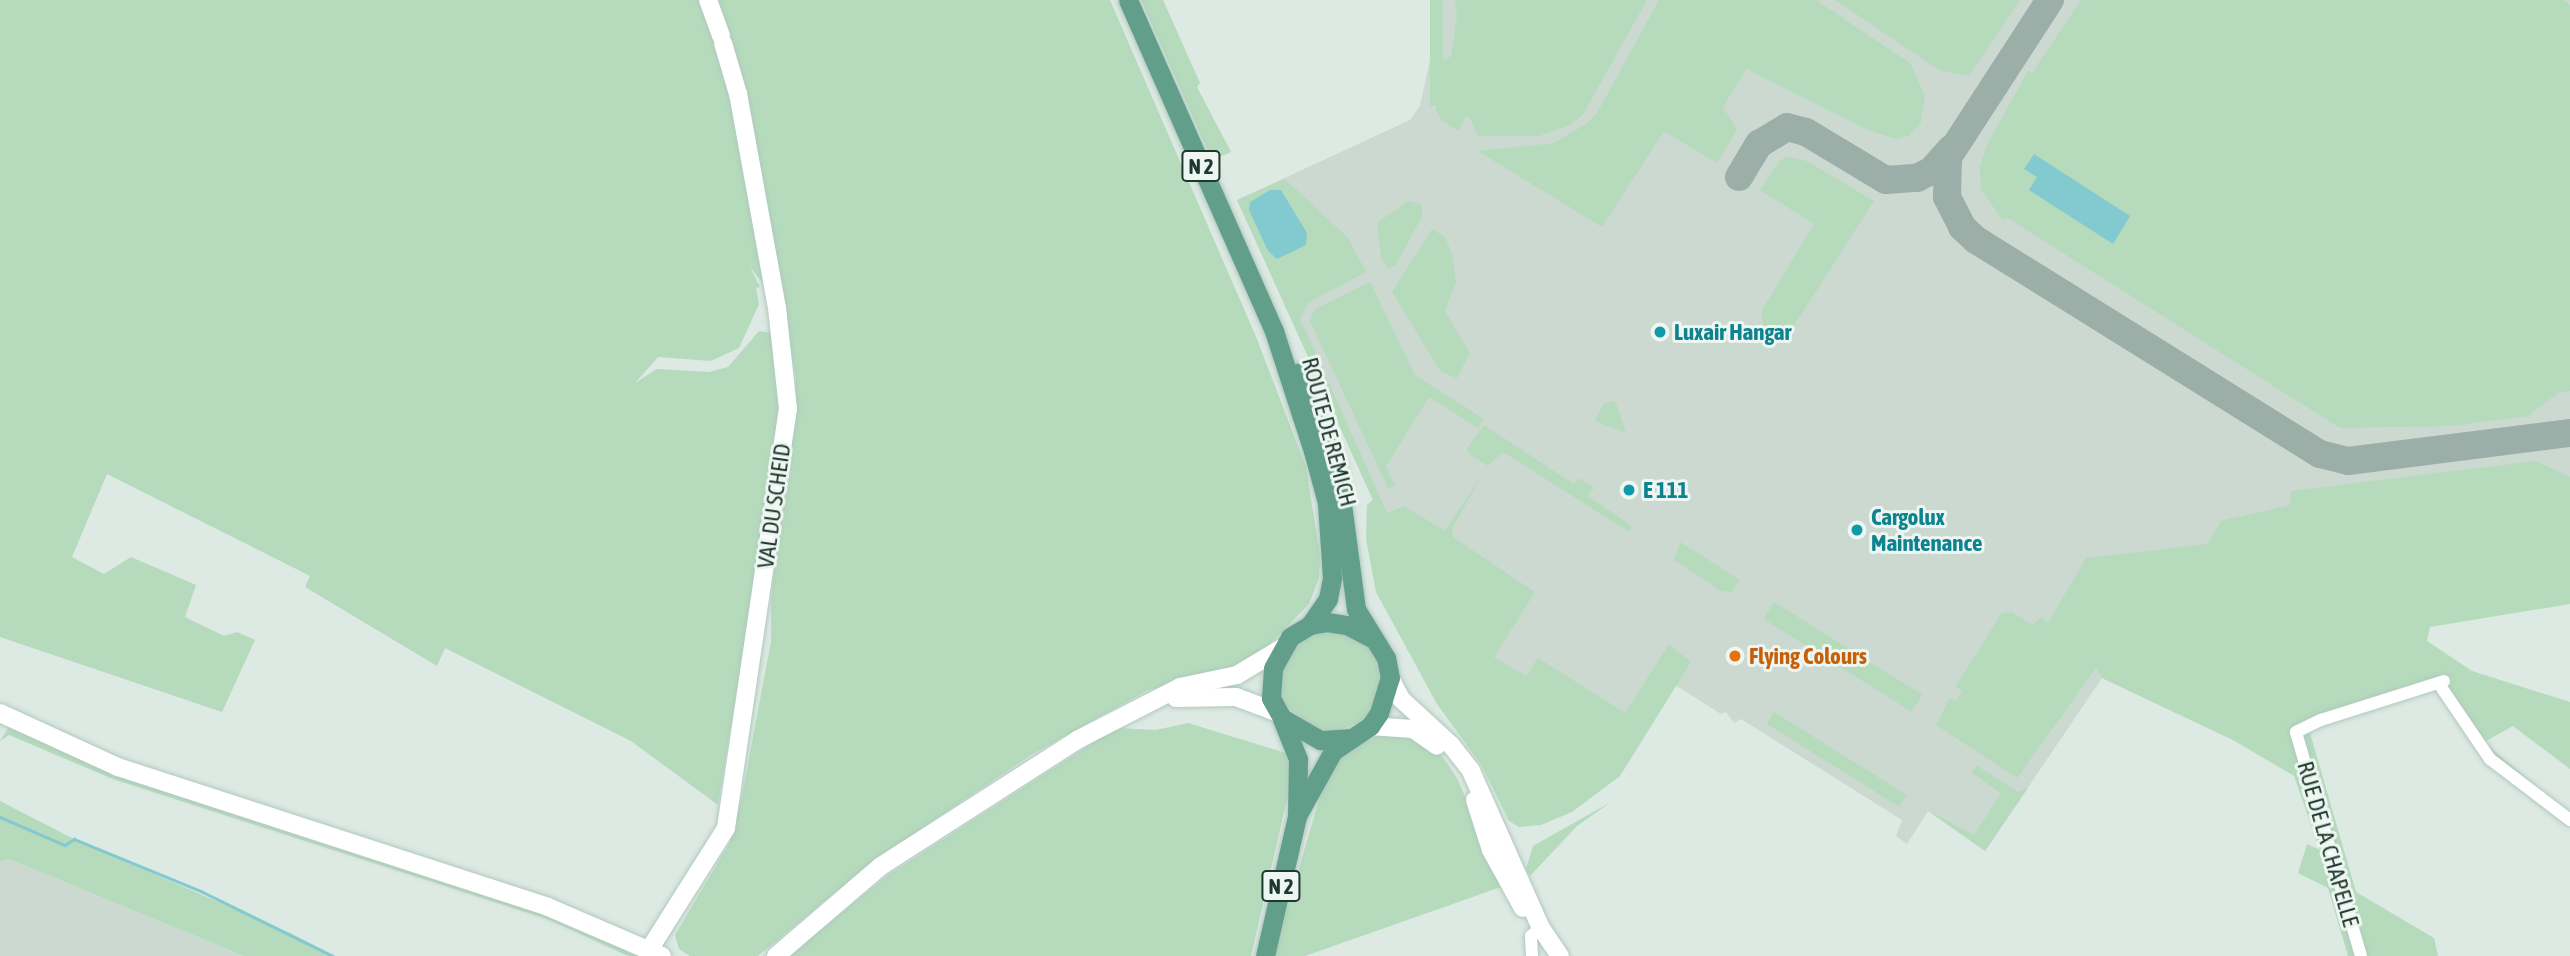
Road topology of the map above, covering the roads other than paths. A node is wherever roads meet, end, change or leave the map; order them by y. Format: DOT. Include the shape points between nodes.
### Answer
graph roads {
  1 [pos="708,0"];
  2 [pos="1128,0"];
  3 [pos="1274,331"];
  4 [pos="1310,625"];
  5 [pos="1375,640"];
  6 [pos="1280,649"];
  7 [pos="1390,678"];
  8 [pos="1152,701"];
  9 [pos="0,713"];
  10 [pos="1279,715"];
  11 [pos="1370,726"];
  12 [pos="1351,737"];
  13 [pos="1455,764"];
  14 [pos="1297,816"];
  15 [pos="2570,820"];
  16 [pos="1506,841"];
  17 [pos="1542,928"];
  18 [pos="800,933"];
  19 [pos="656,954"];
  20 [pos="767,956"];
  21 [pos="776,956"];
  22 [pos="1265,956"];
  23 [pos="1532,956"];
  24 [pos="1560,956"];
  25 [pos="2361,956"];
  1 -- 19 [label="main road, VAL DU SCHEID" via="738,94 777,308 788,408 726,828"];
  2 -- 3 [label="main road, ROUTE DE REMICH / N 2"];
  3 -- 4 [label="main road, ROUTE DE REMICH / N 2" via="1326,503 1332,578 1328,600"];
  3 -- 5 [label="main road, ROUTE DE REMICH / N 2" via="1305,385 1337,467 1352,548 1356,609"];
  4 -- 5 [label="main road" via="1347,625"];
  4 -- 6 [label="main road"];
  5 -- 7 [label="main road" via="1386,658"];
  6 -- 8 [label="main road" via="1237,675 1180,687"];
  6 -- 10 [label="main road" via="1270,685"];
  7 -- 11 [label="main road" via="1387,699"];
  7 -- 16 [label="main road" via="1401,699 1451,744 1471,771"];
  8 -- 10 [label="main road" via="1205,694 1236,697"];
  8 -- 18 [label="main road" via="1077,740 881,866"];
  9 -- 19 [label="main road" via="118,766 438,868 604,928"];
  10 -- 12 [label="main road" via="1320,740"];
  10 -- 14 [label="main road, N 2" via="1298,760"];
  11 -- 12 [label="main road"];
  11 -- 13 [label="main road" via="1413,729"];
  12 -- 14 [label="main road, N 2" via="1332,751"];
  13 -- 16 [label="main road" via="1479,798 1493,835"];
  13 -- 17 [label="main road" via="1474,799 1504,878"];
  14 -- 22 [label="main road, N 2"];
  15 -- 25 [label="street, RUE DE LA CHAPELLE" via="2490,759 2442,682 2320,720 2296,732"];
  16 -- 17 [label="main road"];
  17 -- 23 [label="street" via="1531,936"];
  17 -- 24 [label="main road"];
  18 -- 20 [label="main road"];
  18 -- 21 [label="main road"];
}
